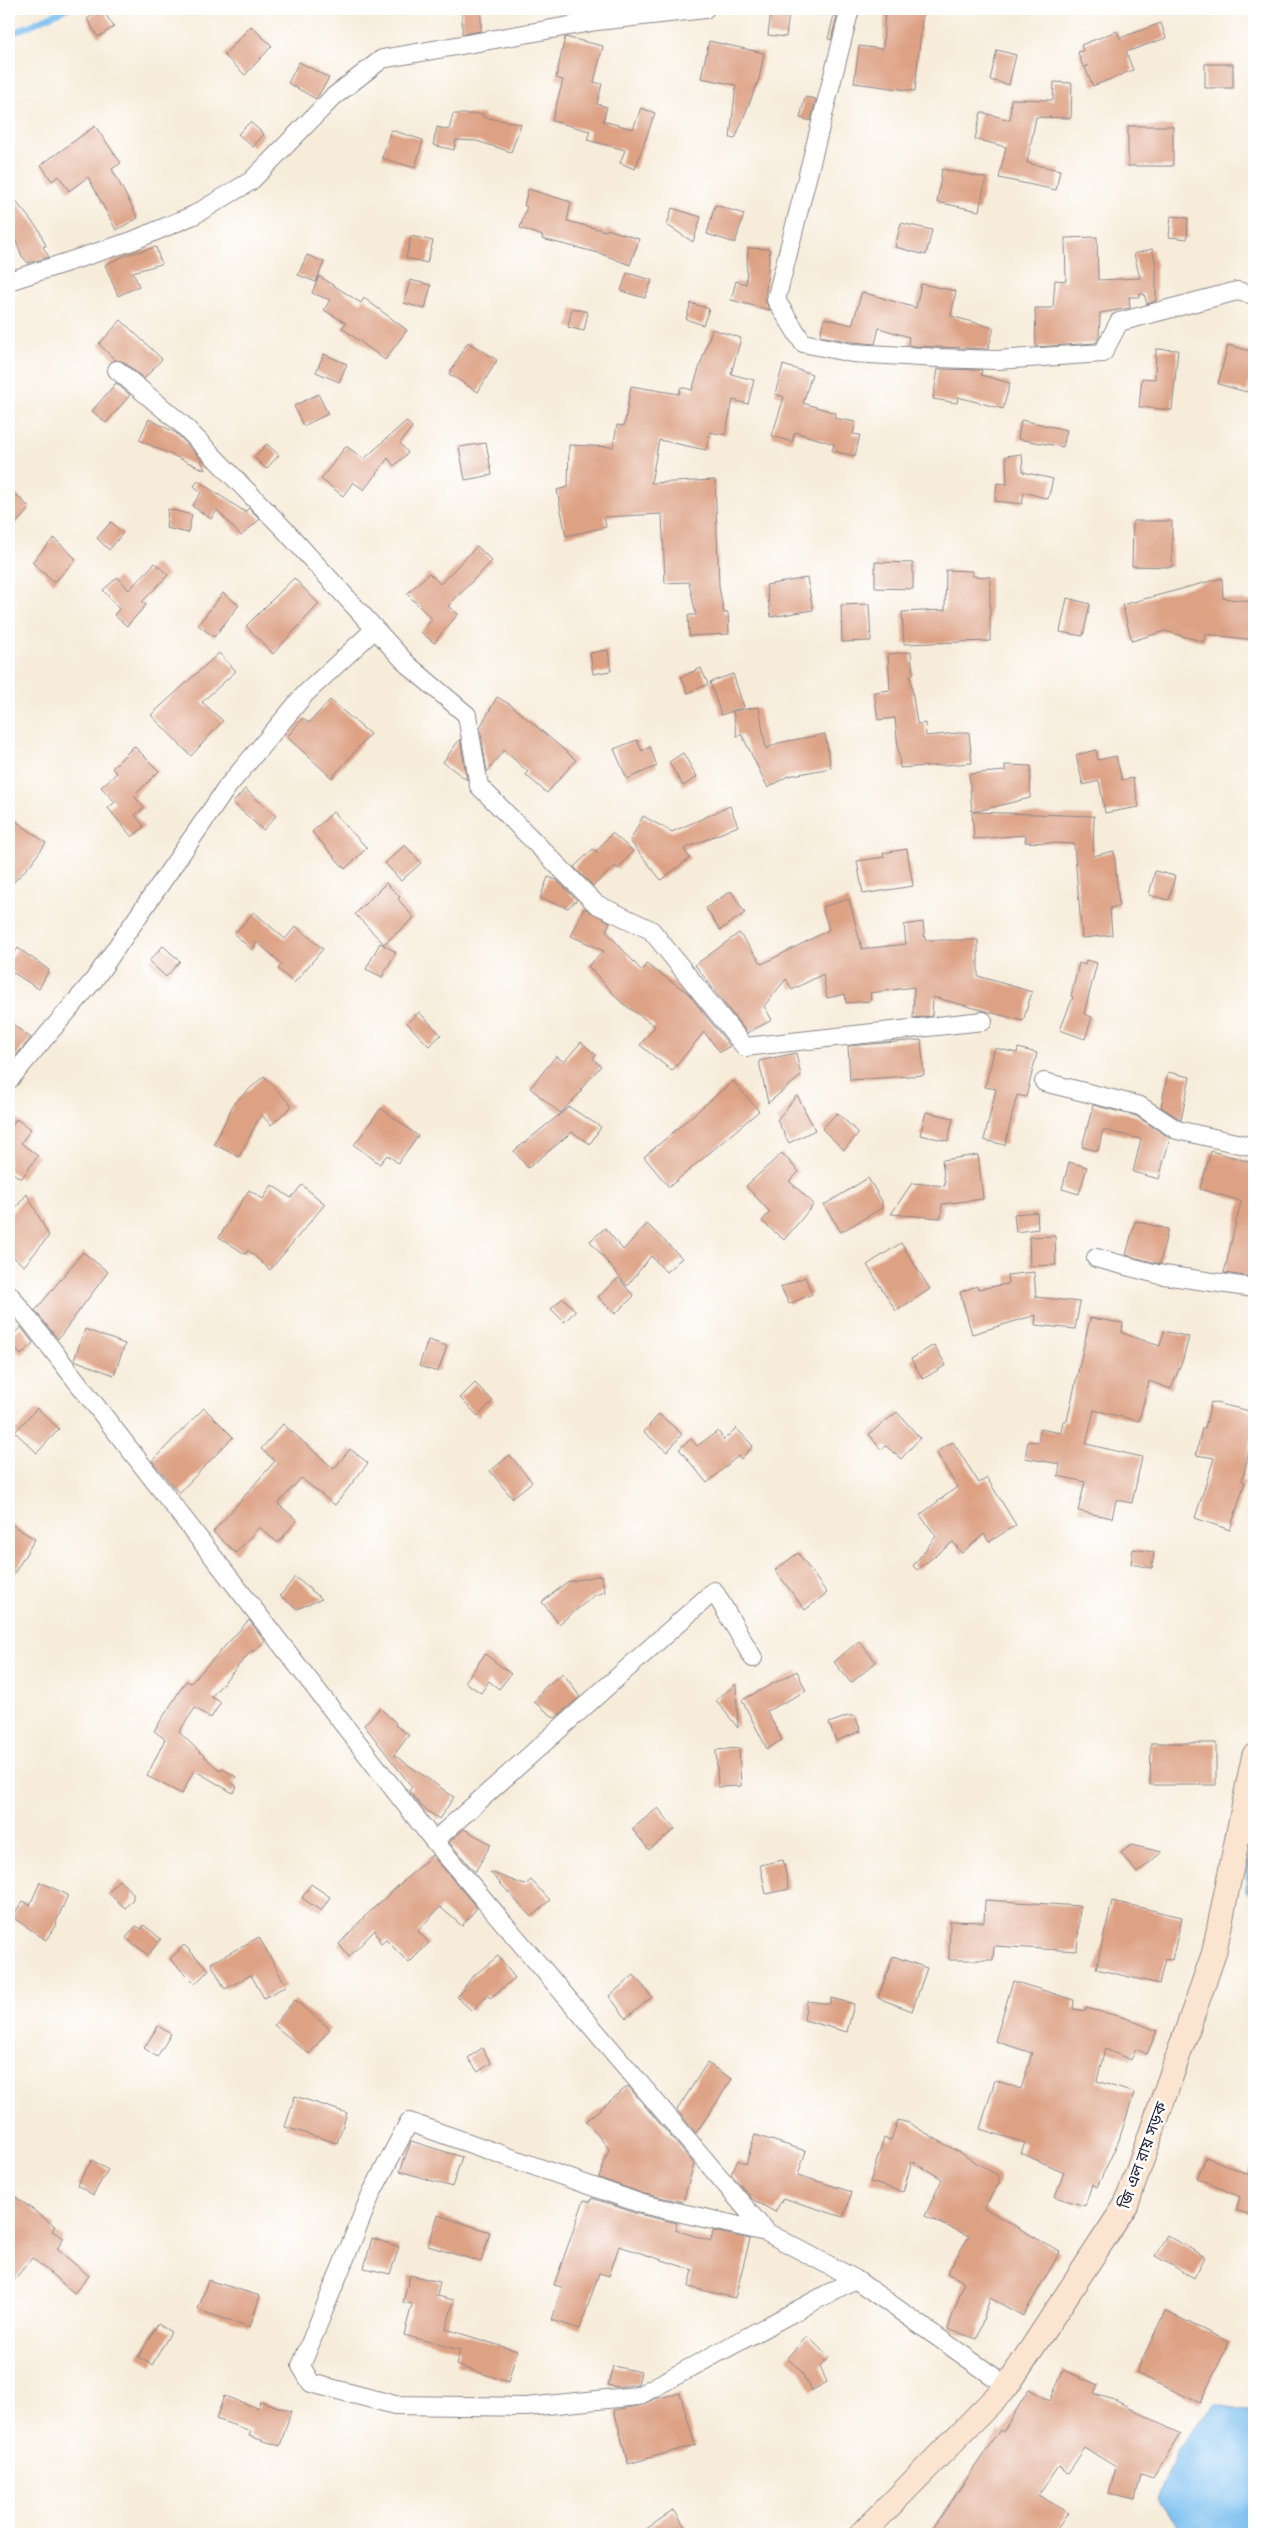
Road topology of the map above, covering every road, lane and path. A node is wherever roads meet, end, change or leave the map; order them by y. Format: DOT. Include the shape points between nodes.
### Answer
graph roads {
  1 [pos="705,9"];
  2 [pos="850,9"];
  3 [pos="9,281"];
  4 [pos="1254,295"];
  5 [pos="117,370"];
  6 [pos="375,629"];
  7 [pos="982,1021"];
  8 [pos="9,1080"];
  9 [pos="1044,1082"];
  10 [pos="1254,1147"];
  11 [pos="1096,1258"];
  12 [pos="1254,1288"];
  13 [pos="9,1294"];
  14 [pos="753,1658"];
  15 [pos="1254,1756"];
  16 [pos="434,1841"];
  17 [pos="766,2232"];
  18 [pos="855,2279"];
  19 [pos="1007,2386"];
  20 [pos="862,2534"];
  1 -- 3 [label="street" via="597,21 382,59 333,97 251,181 202,210 132,241"];
  2 -- 4 [label="street" via="776,300 803,342 852,353 938,358 997,360 1103,353 1119,322 1237,291"];
  5 -- 6 [label="street" via="184,425"];
  6 -- 7 [label="street" via="408,665 467,715 479,786 596,904 651,930 745,1047"];
  6 -- 8 [label="street" via="305,694 228,786 94,980"];
  9 -- 10 [label="street" via="1140,1106 1176,1130"];
  11 -- 12 [label="street" via="1157,1274"];
  13 -- 16 [label="street"];
  14 -- 16 [label="street" via="714,1591"];
  15 -- 19 [label="main road, জি এল রায় সড়ক" via="1214,1953 1126,2206"];
  16 -- 17 [label="street"];
  17 -- 18 [label="street"];
  17 -- 18 [label="street" via="642,2204 409,2122 372,2192 301,2366 310,2383 395,2405 526,2407 638,2396"];
  18 -- 19 [label="street"];
  19 -- 20 [label="main road, জি এল রায় সড়ক"];
}
